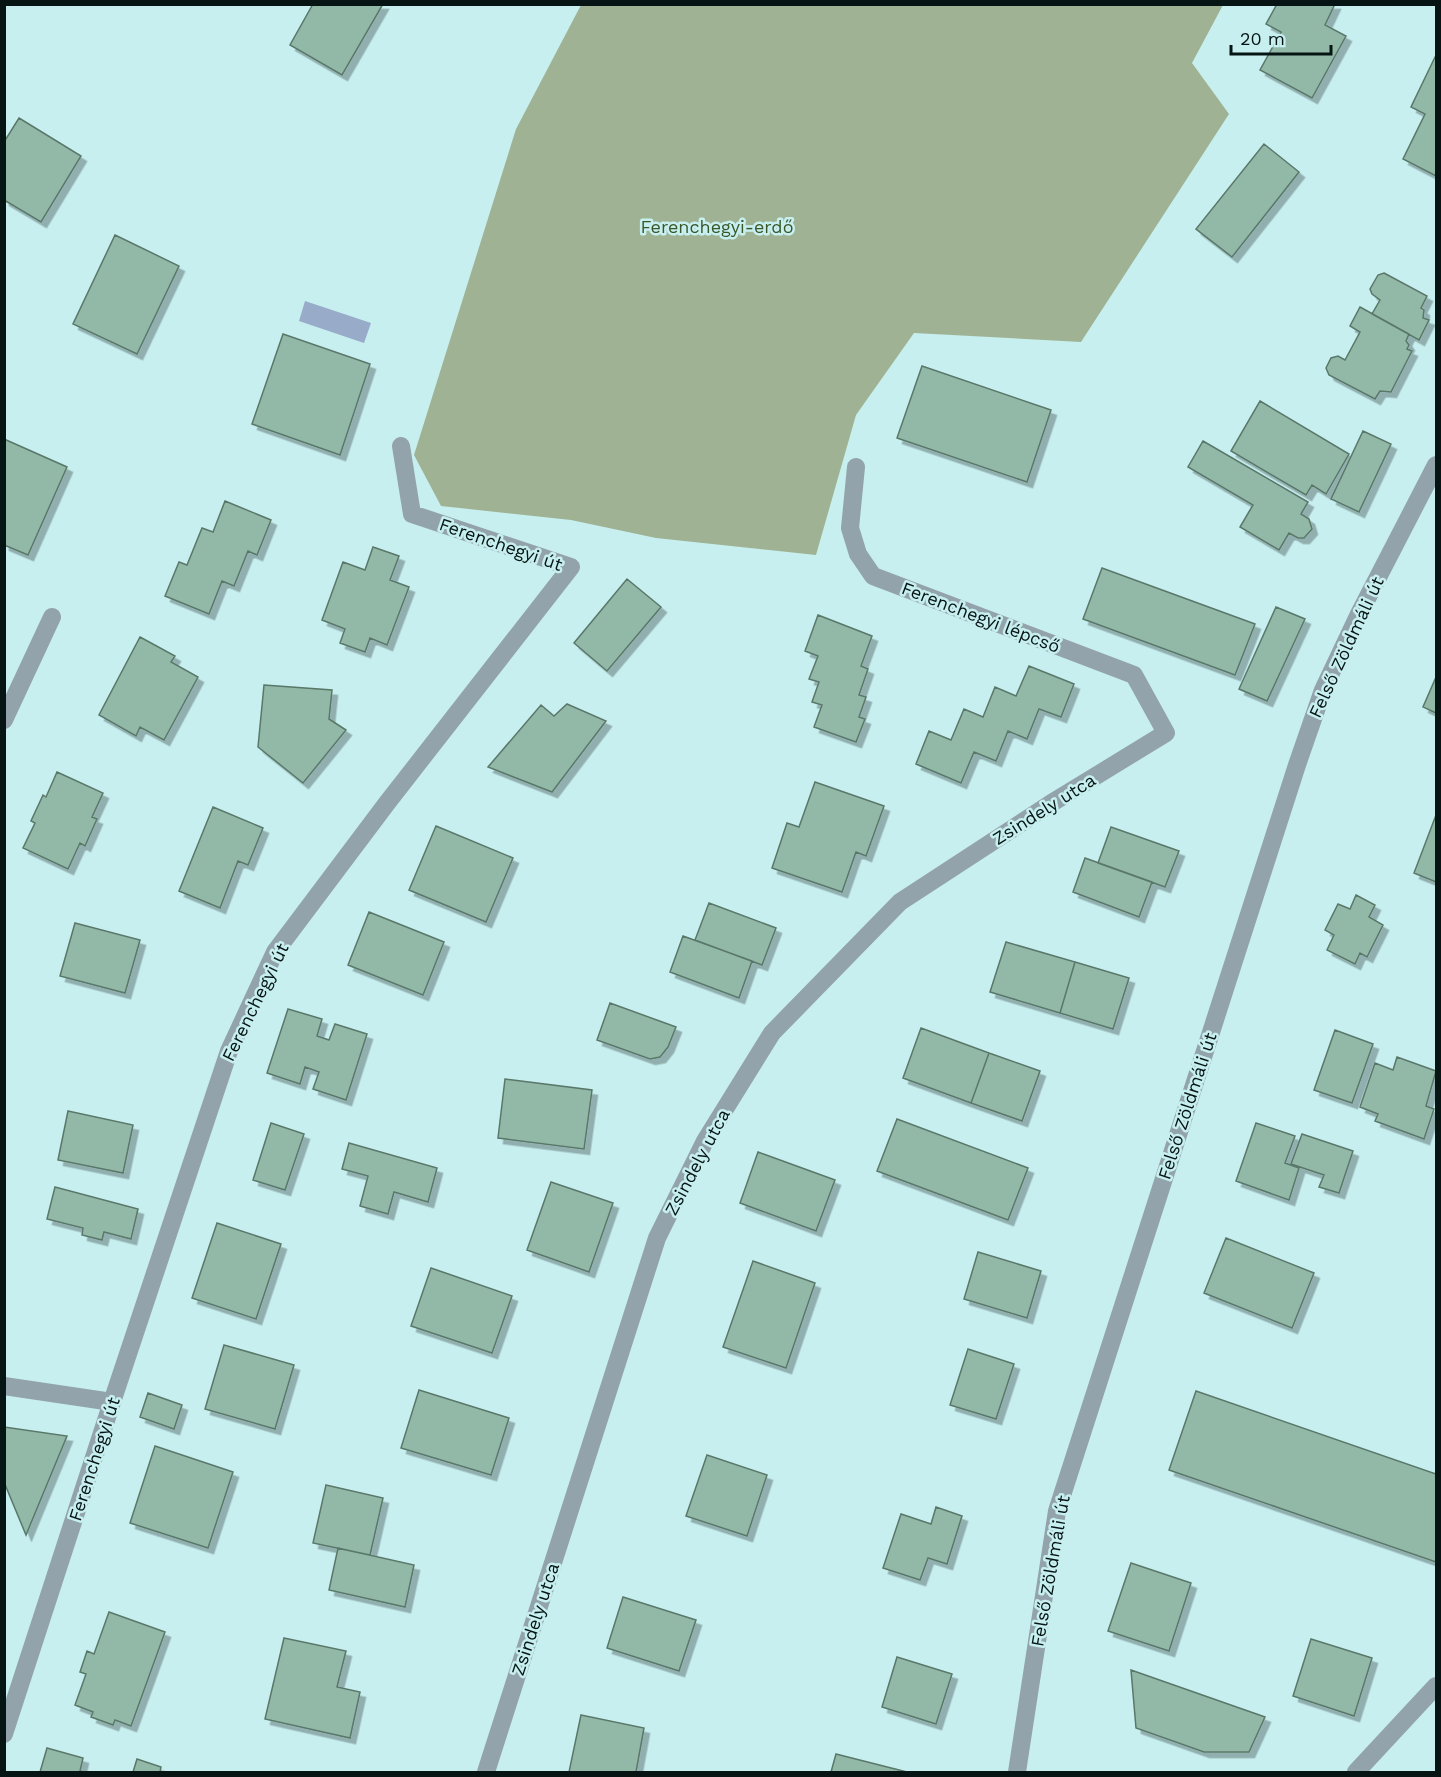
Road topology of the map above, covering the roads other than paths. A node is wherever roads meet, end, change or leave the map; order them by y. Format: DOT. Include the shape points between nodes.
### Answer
graph roads {
  1 [pos="401,446"];
  2 [pos="1437,465"];
  3 [pos="856,467"];
  4 [pos="52,617"];
  5 [pos="4,720"];
  6 [pos="1166,733"];
  7 [pos="4,1386"];
  8 [pos="112,1402"];
  9 [pos="1437,1686"];
  10 [pos="4,1734"];
  11 [pos="486,1773"];
  12 [pos="1017,1773"];
  13 [pos="1356,1773"];
  1 -- 8 [label="street, Ferenchegyi út" via="412,514 571,567 275,952 229,1051"];
  2 -- 12 [label="street, Felső Zöldmáli út" via="1323,690 1057,1511"];
  3 -- 6 [label="street, Ferenchegyi lépcső" via="850,528 858,554 873,576 1134,675"];
  4 -- 5 [label="street"];
  6 -- 11 [label="street, Zsindely utca" via="900,902 772,1034 705,1141 657,1238"];
  7 -- 8 [label="street"];
  8 -- 10 [label="street, Ferenchegyi út"];
  9 -- 13 [label="street"];
}
